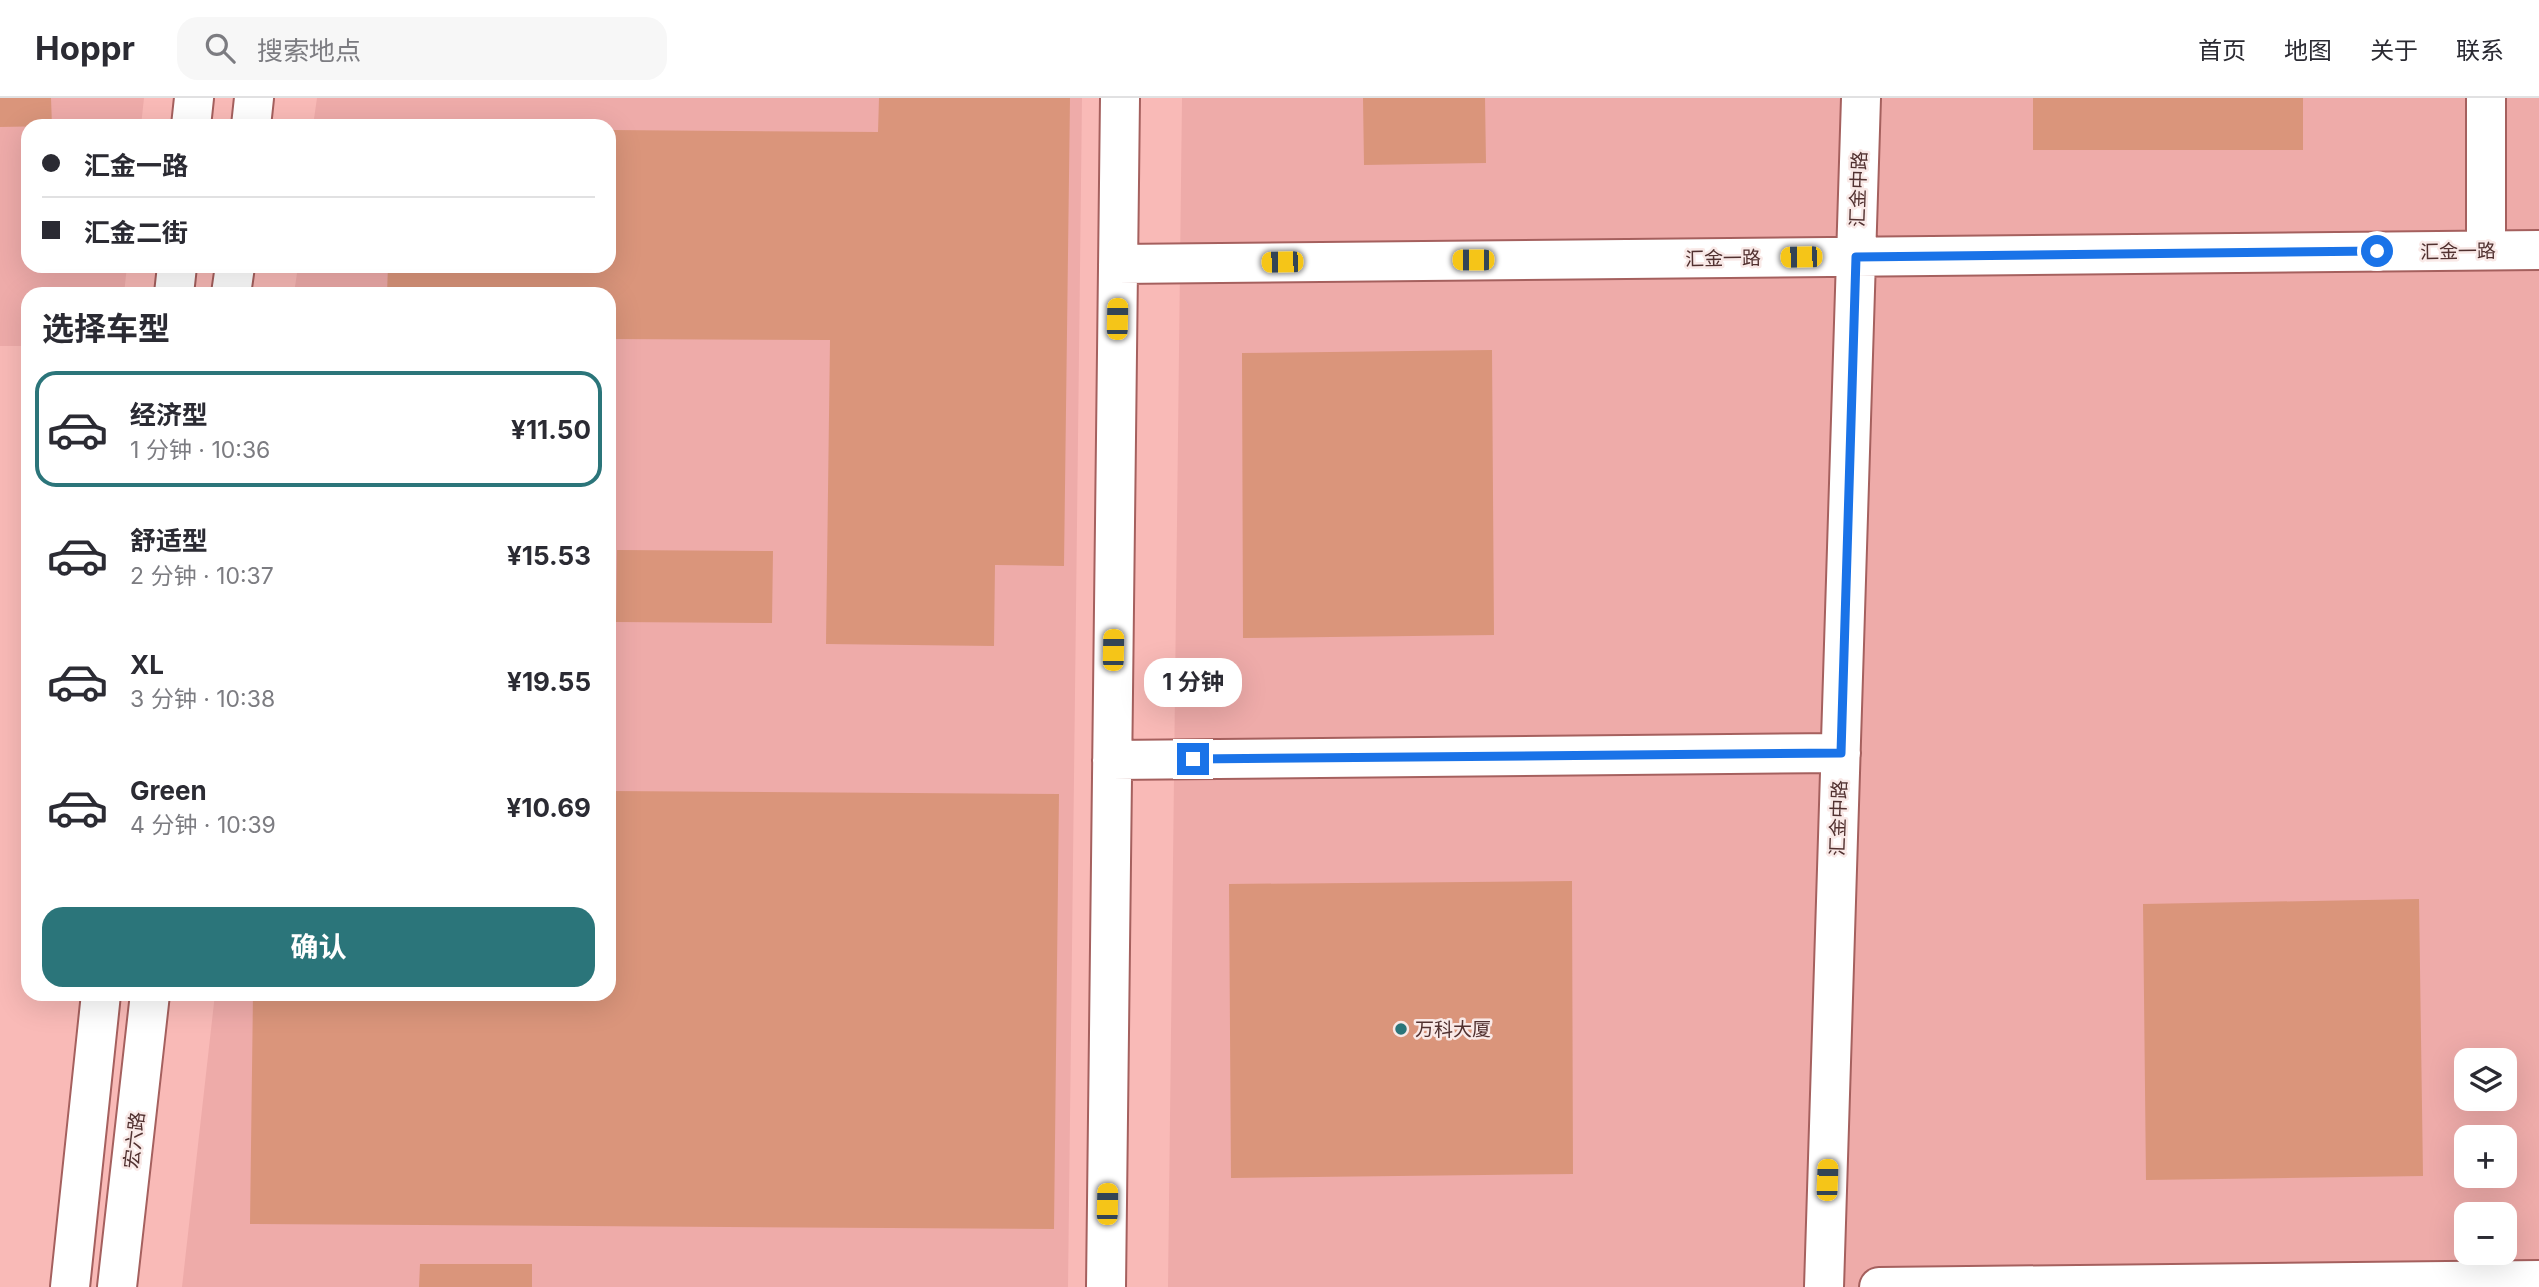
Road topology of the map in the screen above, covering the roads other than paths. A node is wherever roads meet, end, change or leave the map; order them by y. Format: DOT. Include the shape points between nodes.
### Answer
graph roads {
  1 [pos="194,98"];
  2 [pos="254,98"];
  3 [pos="1120,98"];
  4 [pos="1861,98"];
  5 [pos="2486,98"];
  6 [pos="192,119"];
  7 [pos="252,119"];
  8 [pos="2486,250"];
  9 [pos="2539,250"];
  10 [pos="1856,257"];
  11 [pos="1118,264"];
  12 [pos="1841,753"];
  13 [pos="1112,760"];
  14 [pos="100,1001"];
  15 [pos="149,1001"];
  16 [pos="2539,1280"];
  17 [pos="70,1287"];
  18 [pos="117,1287"];
  19 [pos="1106,1287"];
  20 [pos="1824,1287"];
  21 [pos="1879,1287"];
  1 -- 6 [label="street"];
  2 -- 7 [label="street"];
  3 -- 11 [label="street"];
  4 -- 10 [label="street, 汇金中路"];
  5 -- 8 [label="street"];
  8 -- 9 [label="street, 汇金一路"];
  8 -- 10 [label="street, 汇金一路"];
  10 -- 11 [label="street, 汇金一路"];
  10 -- 12 [label="street, 汇金中路"];
  11 -- 13 [label="street"];
  12 -- 13 [label="street"];
  12 -- 20 [label="street, 汇金中路"];
  13 -- 19 [label="street"];
  14 -- 17 [label="street"];
  15 -- 18 [label="street, 宏六路"];
  16 -- 21 [label="street"];
}
